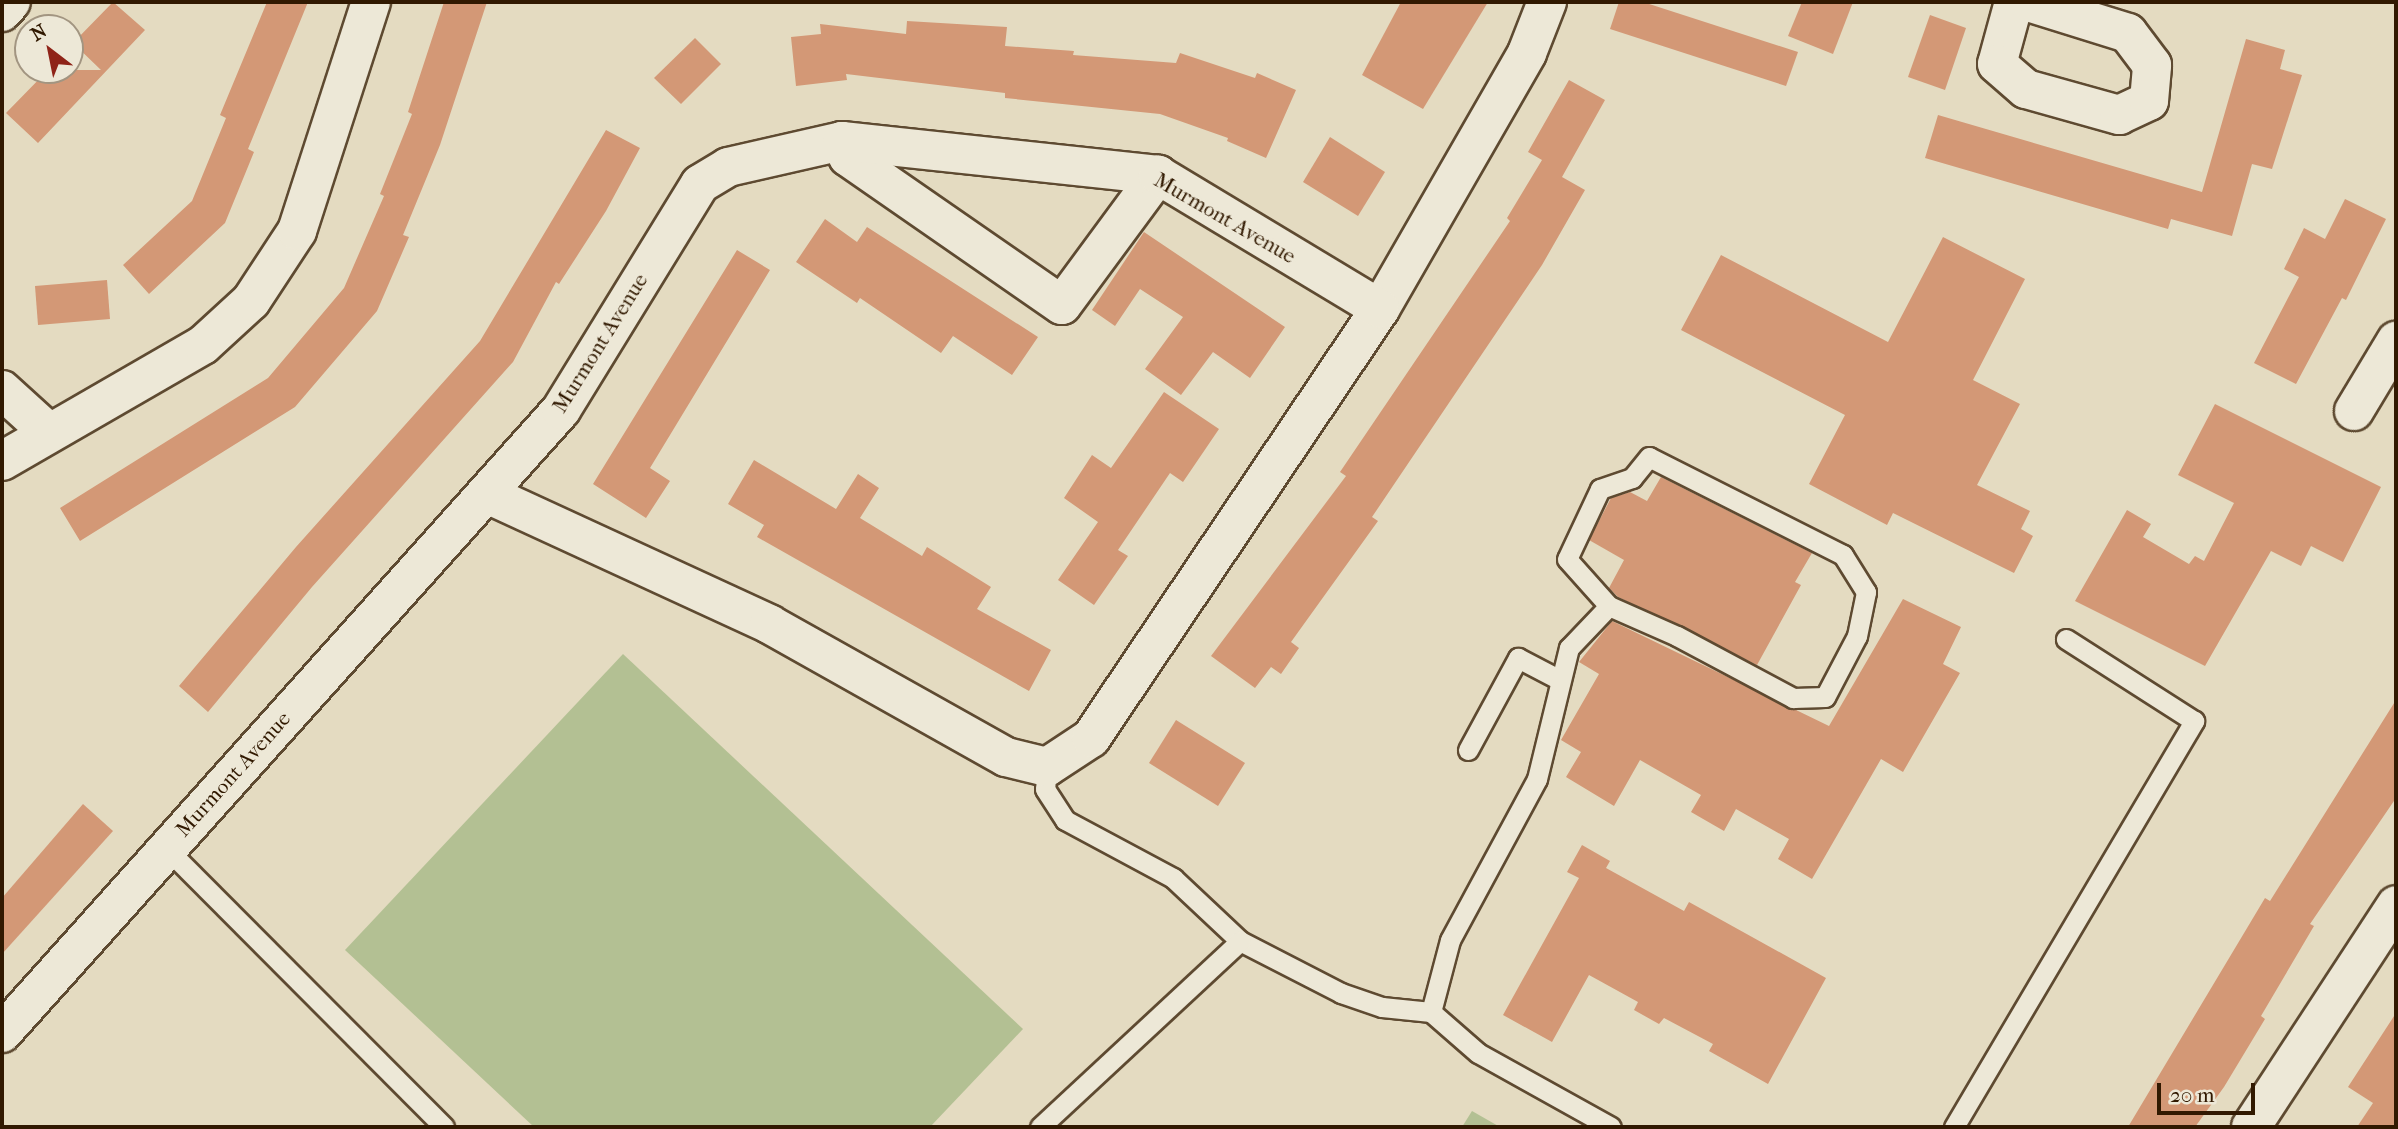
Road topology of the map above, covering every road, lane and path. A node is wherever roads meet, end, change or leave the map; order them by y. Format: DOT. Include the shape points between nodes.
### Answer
graph roads {
  1 [pos="11,2"];
  2 [pos="371,2"];
  3 [pos="1547,2"];
  4 [pos="2014,2"];
  5 [pos="2028,2"];
  6 [pos="2,12"];
  7 [pos="842,141"];
  8 [pos="1158,175"];
  9 [pos="1380,309"];
  10 [pos="2396,341"];
  11 [pos="2,390"];
  12 [pos="2354,411"];
  13 [pos="47,431"];
  14 [pos="2,461"];
  15 [pos="487,494"];
  16 [pos="1609,606"];
  17 [pos="2066,639"];
  18 [pos="1560,680"];
  19 [pos="1468,750"];
  20 [pos="1047,767"];
  21 [pos="166,848"];
  22 [pos="2396,905"];
  23 [pos="1240,941"];
  24 [pos="1431,1012"];
  25 [pos="2,1033"];
  26 [pos="444,1127"];
  27 [pos="1040,1127"];
  28 [pos="1611,1127"];
  29 [pos="1954,1127"];
  30 [pos="2251,1127"];
  1 -- 6 [label="street"];
  2 -- 13 [label="street" via="297,231 272,274 227,327 203,345"];
  3 -- 9 [label="street" via="1527,53"];
  4 -- 5 [label="street" via="1997,64 2026,89 2119,116 2149,101 2152,65 2128,33"];
  7 -- 8 [label="street, Murmont Avenue"];
  7 -- 8 [label="street" via="848,157 1062,305"];
  7 -- 15 [label="street, Murmont Avenue" via="728,167 700,184 561,410"];
  8 -- 9 [label="street, Murmont Avenue"];
  9 -- 20 [label="street" via="1091,737"];
  10 -- 12 [label="street"];
  11 -- 13 [label="street"];
  13 -- 14 [label="street"];
  15 -- 20 [label="street" via="769,624 1006,757"];
  15 -- 21 [label="street, Murmont Avenue"];
  16 -- 16 [label="lane" via="1567,559 1600,489 1632,478 1649,457 1843,555 1866,592 1857,636 1825,697 1793,698"];
  16 -- 18 [label="lane" via="1569,648"];
  17 -- 29 [label="lane" via="2194,721"];
  18 -- 19 [label="lane" via="1518,658"];
  18 -- 24 [label="lane" via="1537,779 1450,940"];
  20 -- 23 [label="lane" via="1045,789 1065,820 1173,878"];
  21 -- 25 [label="street, Murmont Avenue"];
  21 -- 26 [label="lane"];
  22 -- 30 [label="street"];
  23 -- 24 [label="lane" via="1341,993 1382,1007"];
  23 -- 27 [label="lane"];
  24 -- 28 [label="lane" via="1478,1053"];
}
